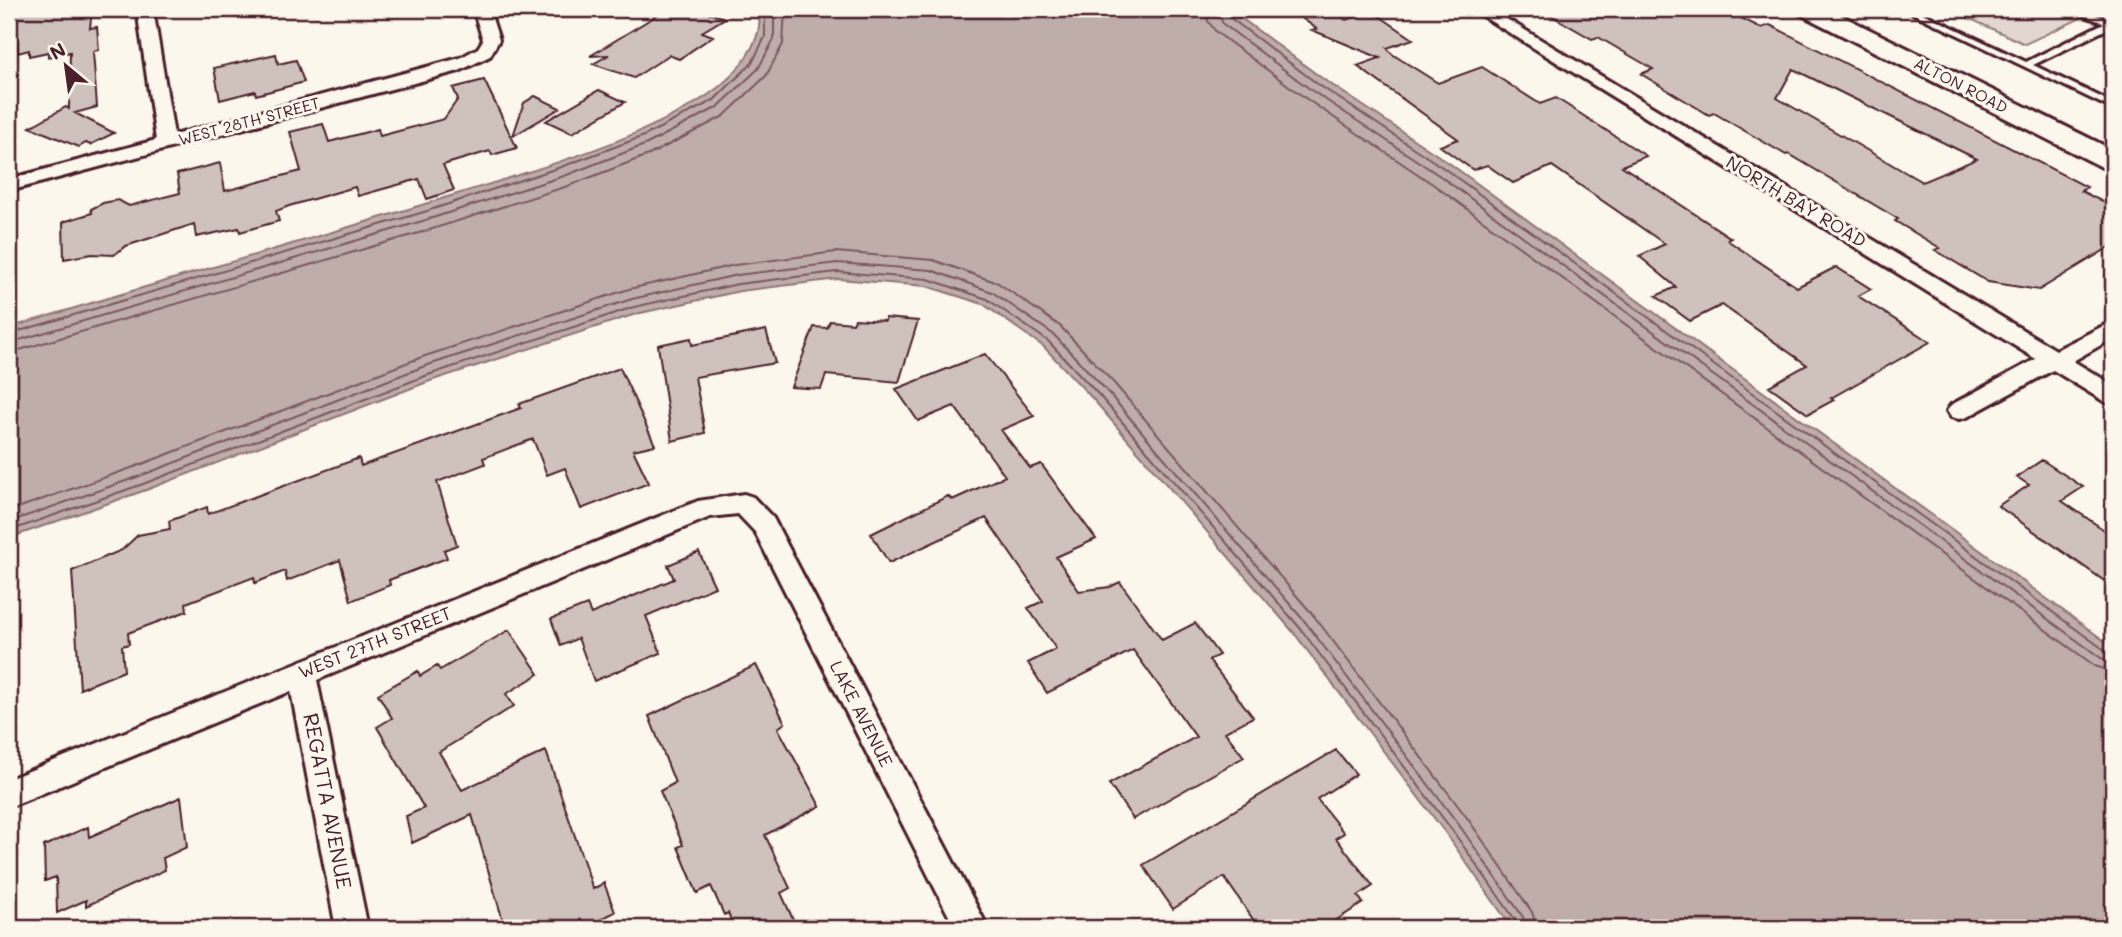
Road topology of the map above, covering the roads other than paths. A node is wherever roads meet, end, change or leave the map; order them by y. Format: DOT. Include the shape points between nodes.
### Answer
graph roads {
  1 [pos="145,9"];
  2 [pos="481,9"];
  3 [pos="1479,9"];
  4 [pos="1810,9"];
  5 [pos="1851,9"];
  6 [pos="1908,9"];
  7 [pos="2071,9"];
  8 [pos="2112,23"];
  9 [pos="2026,65"];
  10 [pos="2113,106"];
  11 [pos="2113,139"];
  12 [pos="166,143"];
  13 [pos="2113,161"];
  14 [pos="9,185"];
  15 [pos="2113,328"];
  16 [pos="2055,360"];
  17 [pos="2113,396"];
  18 [pos="1959,411"];
  19 [pos="744,504"];
  20 [pos="302,673"];
  21 [pos="9,793"];
  22 [pos="352,928"];
  23 [pos="972,928"];
  1 -- 12 [label="street"];
  2 -- 12 [label="street, WEST 28TH STREET" via="493,33 492,41 486,50 453,67"];
  3 -- 16 [label="street, NORTH BAY ROAD"];
  4 -- 13 [label="highway, ALTON ROAD"];
  5 -- 11 [label="highway, ALTON ROAD"];
  6 -- 9 [label="lane"];
  7 -- 8 [label="lane"];
  8 -- 9 [label="lane"];
  9 -- 10 [label="lane"];
  12 -- 14 [label="street, WEST 28TH STREET"];
  15 -- 16 [label="street"];
  16 -- 17 [label="street, NORTH BAY ROAD"];
  16 -- 18 [label="street"];
  19 -- 20 [label="street, WEST 27TH STREET" via="708,508"];
  19 -- 23 [label="street, LAKE AVENUE" via="764,525"];
  20 -- 21 [label="street, WEST 27TH STREET"];
  20 -- 22 [label="street, REGATTA AVENUE"];
}
